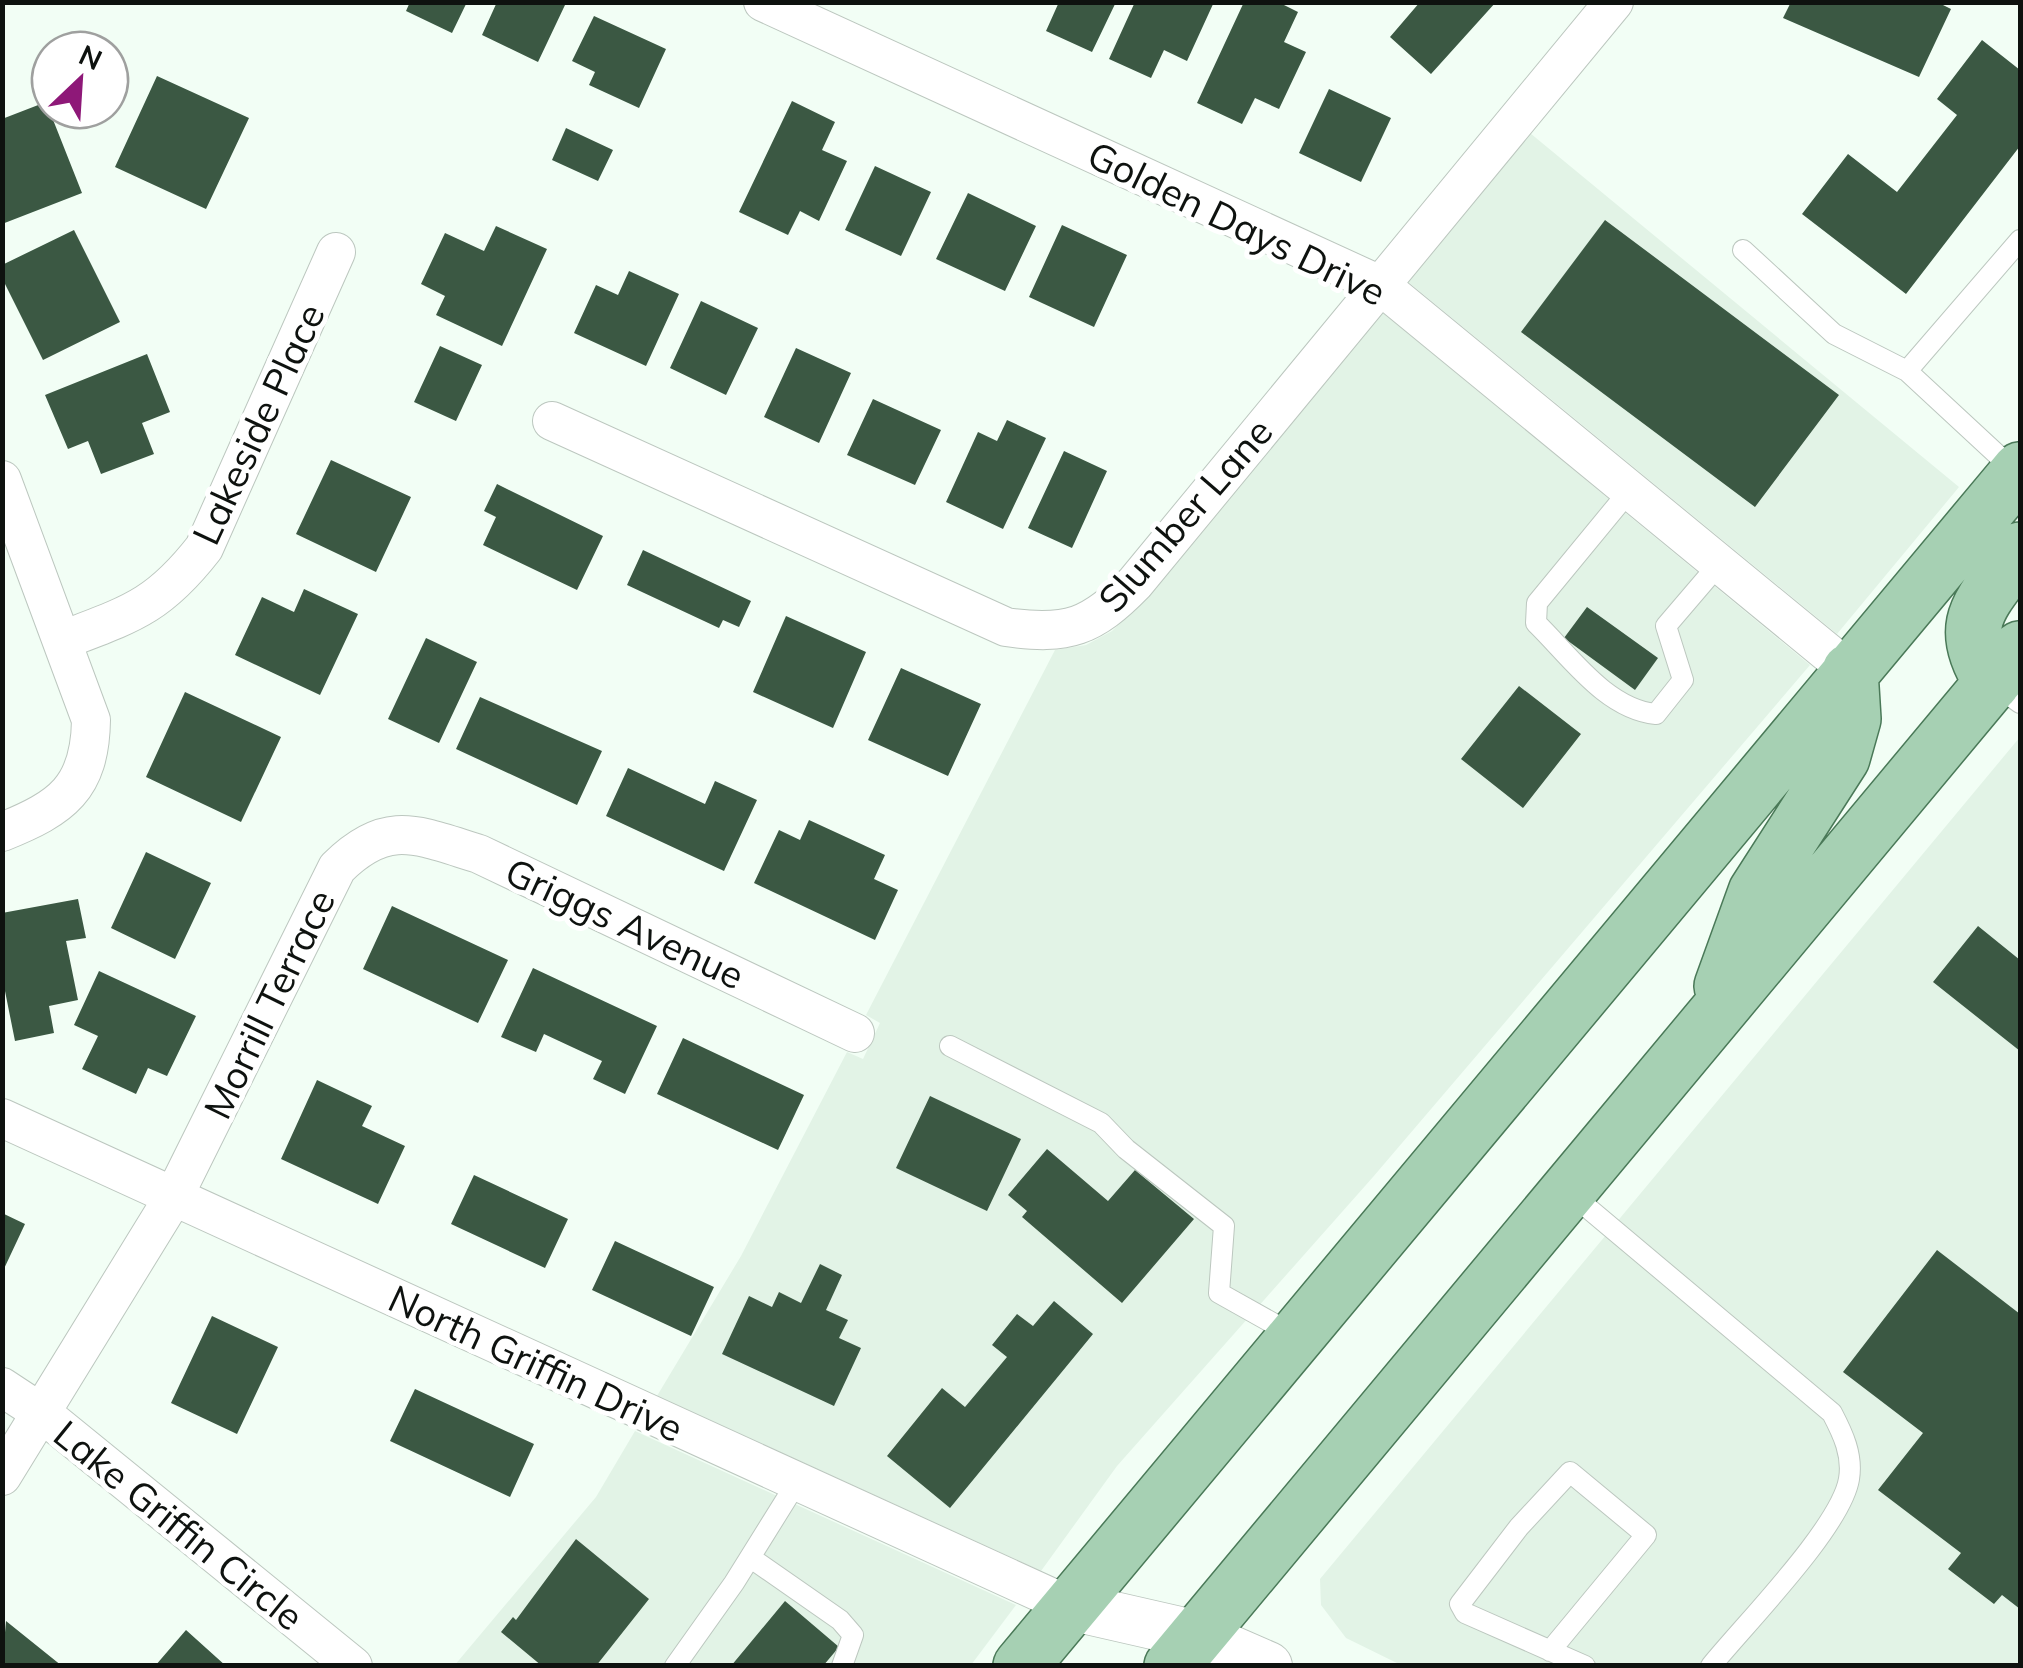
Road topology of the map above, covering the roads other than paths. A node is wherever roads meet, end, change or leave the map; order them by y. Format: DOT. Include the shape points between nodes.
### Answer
graph roads {
  1 [pos="763,2"];
  2 [pos="1614,2"];
  3 [pos="2020,240"];
  4 [pos="1743,250"];
  5 [pos="336,252"];
  6 [pos="1380,285"];
  7 [pos="1907,371"];
  8 [pos="552,421"];
  9 [pos="2019,472"];
  10 [pos="2,480"];
  11 [pos="1630,490"];
  12 [pos="2020,550"];
  13 [pos="1718,564"];
  14 [pos="63,640"];
  15 [pos="1850,672"];
  16 [pos="2011,678"];
  17 [pos="2,832"];
  18 [pos="390,835"];
  19 [pos="1707,1027"];
  20 [pos="855,1032"];
  21 [pos="950,1046"];
  22 [pos="2,1118"];
  23 [pos="1568,1192"];
  24 [pos="173,1198"];
  25 [pos="1296,1336"];
  26 [pos="2,1387"];
  27 [pos="43,1414"];
  28 [pos="2,1476"];
  29 [pos="796,1482"];
  30 [pos="751,1558"];
  31 [pos="1070,1606"];
  32 [pos="1184,1650"];
  33 [pos="1550,1651"];
  34 [pos="353,1666"];
  35 [pos="675,1666"];
  36 [pos="842,1666"];
  37 [pos="1021,1666"];
  38 [pos="1268,1666"];
  39 [pos="1585,1666"];
  40 [pos="1711,1666"];
  1 -- 6 [label="street, Golden Days Drive"];
  2 -- 6 [label="street, Slumber Lane"];
  3 -- 7 [label="lane"];
  4 -- 7 [label="lane" via="1834,334"];
  5 -- 14 [label="street, Lakeside Place" via="204,548 176,585 142,610"];
  6 -- 8 [label="street, Slumber Lane" via="1135,583 1105,613 1079,627 1006,627"];
  6 -- 11 [label="street, Golden Days Drive"];
  7 -- 9 [label="lane"];
  9 -- 15 [label="main road"];
  10 -- 14 [label="street"];
  11 -- 13 [label="street, Golden Days Drive"];
  11 -- 13 [label="lane" via="1537,604 1536,623 1612,698 1656,714 1682,680 1666,626"];
  12 -- 16 [label="main road" via="1972,625 1972,652"];
  13 -- 15 [label="street, Golden Days Drive"];
  14 -- 17 [label="street" via="91,720 90,757 70,794"];
  15 -- 19 [label="main road" via="1854,719 1842,758 1756,892"];
  15 -- 25 [label="main road"];
  16 -- 19 [label="main road"];
  18 -- 20 [label="street, Griggs Avenue" via="480,854"];
  18 -- 24 [label="street, Morrill Terrace" via="364,842 337,868"];
  19 -- 23 [label="main road"];
  21 -- 25 [label="lane" via="1100,1123 1224,1226 1219,1293"];
  22 -- 24 [label="street, North Griffin Drive"];
  23 -- 32 [label="main road"];
  23 -- 40 [label="lane" via="1832,1413 1847,1444 1849,1478 1839,1510"];
  24 -- 27 [label="street, Morrill Terrace"];
  24 -- 29 [label="street, North Griffin Drive"];
  25 -- 31 [label="main road"];
  26 -- 27 [label="street, Lake Griffin Circle"];
  27 -- 28 [label="street, Morrill Terrace"];
  27 -- 34 [label="street, Lake Griffin Circle"];
  29 -- 30 [label="lane"];
  29 -- 31 [label="street, North Griffin Drive"];
  30 -- 35 [label="lane"];
  30 -- 36 [label="lane" via="853,1635"];
  31 -- 32 [label="street"];
  31 -- 37 [label="main road"];
  32 -- 38 [label="street"];
  33 -- 33 [label="lane" via="1646,1536 1570,1472 1460,1604 1465,1614"];
  33 -- 39 [label="lane"];
}
